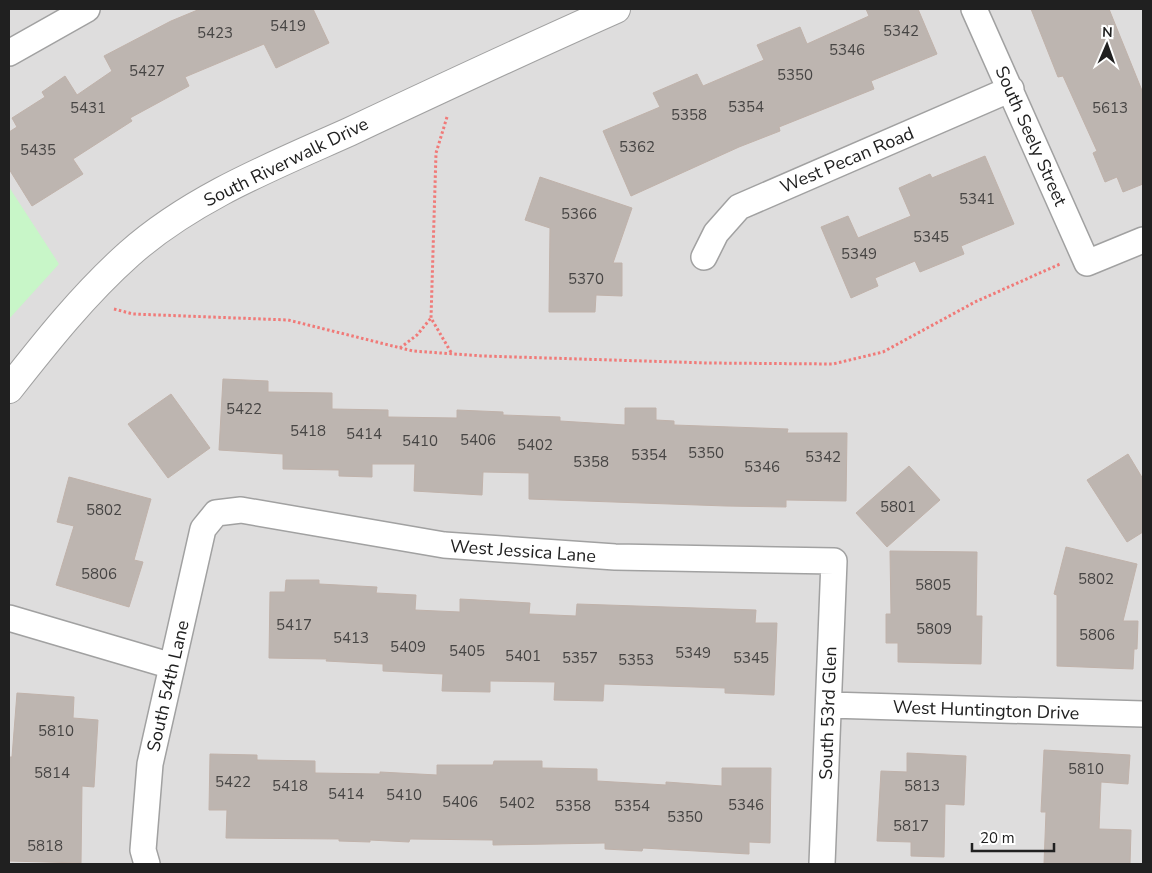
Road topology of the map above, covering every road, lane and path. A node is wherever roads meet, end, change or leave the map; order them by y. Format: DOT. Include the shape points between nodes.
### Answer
graph roads {
  1 [pos="87,9"];
  2 [pos="974,9"];
  3 [pos="604,11"];
  4 [pos="9,53"];
  5 [pos="449,85"];
  6 [pos="1011,89"];
  7 [pos="1143,240"];
  8 [pos="704,256"];
  9 [pos="1085,258"];
  10 [pos="81,302"];
  11 [pos="431,318"];
  12 [pos="400,348"];
  13 [pos="452,354"];
  14 [pos="9,389"];
  15 [pos="216,513"];
  16 [pos="834,561"];
  17 [pos="9,618"];
  18 [pos="172,666"];
  19 [pos="828,706"];
  20 [pos="1143,714"];
  21 [pos="147,864"];
  22 [pos="822,864"];
  1 -- 4 [label="street"];
  2 -- 6 [label="street, South Seely Street"];
  3 -- 5 [label="street, South Riverwalk Drive"];
  5 -- 10 [label="street, South Riverwalk Drive" via="247,178 182,214 129,253"];
  5 -- 11 [label="path" via="447,119 436,153"];
  6 -- 8 [label="street, West Pecan Road" via="739,206 716,233"];
  6 -- 9 [label="street, South Seely Street"];
  7 -- 9 [label="street"];
  9 -- 13 [label="path" via="975,302 883,352 833,364"];
  10 -- 12 [label="path" via="133,314 288,320"];
  10 -- 14 [label="street, South Riverwalk Drive"];
  11 -- 12 [label="path" via="417,336"];
  11 -- 13 [label="path"];
  12 -- 13 [label="path"];
  15 -- 16 [label="street, West Jessica Lane" via="241,510 453,546 615,557"];
  15 -- 18 [label="street, South 54th Lane" via="203,529"];
  16 -- 19 [label="street, South 53rd Glen"];
  17 -- 18 [label="street"];
  18 -- 21 [label="street, South 54th Lane" via="150,764 143,850"];
  19 -- 20 [label="street, West Huntington Drive"];
  19 -- 22 [label="street, South 53rd Glen"];
}
